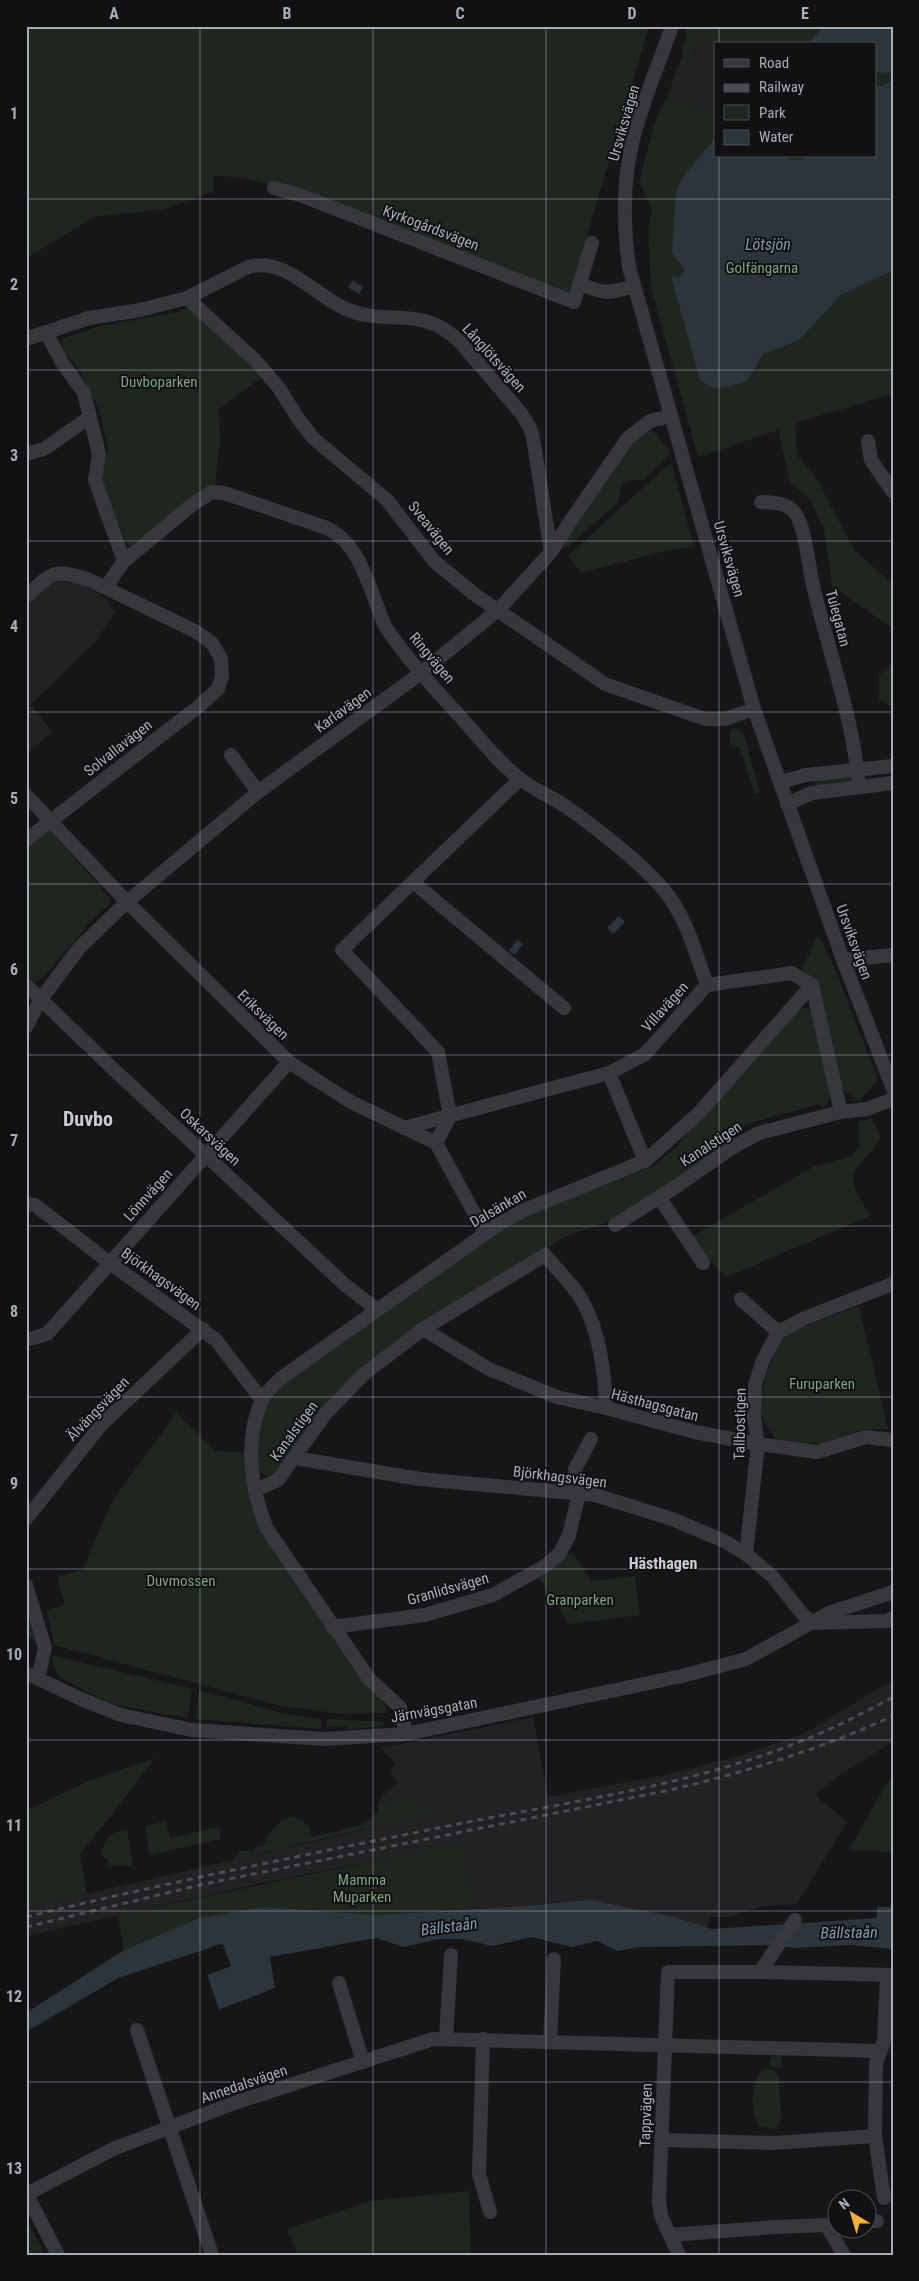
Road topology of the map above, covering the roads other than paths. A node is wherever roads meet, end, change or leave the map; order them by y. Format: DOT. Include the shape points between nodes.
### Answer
graph roads {
  1 [pos="672,26"];
  2 [pos="274,188"];
  3 [pos="592,243"];
  4 [pos="580,284"];
  5 [pos="634,286"];
  6 [pos="187,298"];
  7 [pos="46,332"];
  8 [pos="26,340"];
  9 [pos="90,416"];
  10 [pos="671,416"];
  11 [pos="868,441"];
  12 [pos="26,454"];
  13 [pos="893,492"];
  14 [pos="760,502"];
  15 [pos="551,552"];
  16 [pos="124,562"];
  17 [pos="106,587"];
  18 [pos="26,598"];
  19 [pos="498,610"];
  20 [pos="421,673"];
  21 [pos="754,709"];
  22 [pos="231,756"];
  23 [pos="893,766"];
  24 [pos="857,769"];
  25 [pos="520,779"];
  26 [pos="780,782"];
  27 [pos="893,783"];
  28 [pos="859,786"];
  29 [pos="258,792"];
  30 [pos="26,795"];
  31 [pos="788,804"];
  32 [pos="51,821"];
  33 [pos="26,840"];
  34 [pos="413,882"];
  35 [pos="127,902"];
  36 [pos="893,954"];
  37 [pos="843,960"];
  38 [pos="26,985"];
  39 [pos="707,985"];
  40 [pos="812,985"];
  41 [pos="41,998"];
  42 [pos="564,1008"];
  43 [pos="26,1027"];
  44 [pos="289,1062"];
  45 [pos="609,1073"];
  46 [pos="893,1089"];
  47 [pos="893,1098"];
  48 [pos="841,1112"];
  49 [pos="450,1116"];
  50 [pos="404,1128"];
  51 [pos="436,1143"];
  52 [pos="206,1155"];
  53 [pos="645,1161"];
  54 [pos="659,1197"];
  55 [pos="26,1204"];
  56 [pos="615,1224"];
  57 [pos="485,1233"];
  58 [pos="110,1263"];
  59 [pos="703,1263"];
  60 [pos="892,1284"];
  61 [pos="741,1299"];
  62 [pos="376,1309"];
  63 [pos="203,1329"];
  64 [pos="423,1329"];
  65 [pos="778,1332"];
  66 [pos="26,1340"];
  67 [pos="262,1400"];
  68 [pos="606,1408"];
  69 [pos="591,1439"];
  70 [pos="893,1440"];
  71 [pos="758,1444"];
  72 [pos="296,1458"];
  73 [pos="255,1490"];
  74 [pos="579,1494"];
  75 [pos="26,1519"];
  76 [pos="746,1554"];
  77 [pos="26,1585"];
  78 [pos="887,1596"];
  79 [pos="887,1621"];
  80 [pos="813,1623"];
  81 [pos="332,1627"];
  82 [pos="32,1675"];
  83 [pos="406,1734"];
  84 [pos="795,1920"];
  85 [pos="451,1955"];
  86 [pos="554,1960"];
  87 [pos="760,1972"];
  88 [pos="890,1975"];
  89 [pos="339,1983"];
  90 [pos="137,2030"];
  91 [pos="446,2038"];
  92 [pos="483,2039"];
  93 [pos="550,2040"];
  94 [pos="665,2046"];
  95 [pos="880,2051"];
  96 [pos="363,2062"];
  97 [pos="170,2127"];
  98 [pos="875,2136"];
  99 [pos="662,2140"];
  100 [pos="27,2194"];
  101 [pos="884,2198"];
  102 [pos="490,2212"];
  103 [pos="826,2224"];
  104 [pos="670,2235"];
  105 [pos="837,2238"];
  106 [pos="58,2255"];
  107 [pos="212,2255"];
  108 [pos="679,2255"];
  109 [pos="844,2255"];
  1 -- 5 [label="street, Ursviksvägen" via="632,146 627,172 625,217"];
  2 -- 4 [label="street, Kyrkogårdsvägen" via="300,195 574,302"];
  3 -- 4 [label="street"];
  4 -- 5 [label="street" via="602,293"];
  5 -- 10 [label="street, Ursviksvägen"];
  6 -- 7 [label="street, Långlötsvägen" via="89,318"];
  6 -- 15 [label="street, Långlötsvägen" via="248,267 266,265 293,274 356,313 419,318 450,332 521,413 530,428"];
  6 -- 19 [label="street, Sveavägen" via="269,375 313,438 396,510 434,561"];
  7 -- 8 [label="street, Långlötsvägen"];
  7 -- 9 [label="street" via="63,364 84,392"];
  9 -- 12 [label="street" via="44,450"];
  9 -- 16 [label="street" via="99,454 95,480"];
  10 -- 15 [label="street, Karlavägen" via="650,421 628,438"];
  10 -- 21 [label="street, Ursviksvägen"];
  11 -- 13 [label="street" via="871,460"];
  14 -- 24 [label="street, Tulegatan" via="783,504 795,512 800,524"];
  15 -- 19 [label="street, Karlavägen"];
  16 -- 17 [label="street, Ringvägen"];
  16 -- 20 [label="street, Ringvägen" via="212,492 224,492 327,528 340,535 353,550 385,626"];
  17 -- 18 [label="street" via="66,572 50,574"];
  17 -- 32 [label="street, Solvallavägen" via="206,637 221,659 222,676 218,689 198,708"];
  19 -- 20 [label="street, Karlavägen"];
  19 -- 21 [label="street, Sveavägen" via="605,684 705,719 725,719"];
  20 -- 25 [label="street, Ringvägen"];
  20 -- 29 [label="street, Karlavägen"];
  21 -- 26 [label="street, Ursviksvägen"];
  22 -- 29 [label="street"];
  23 -- 24 [label="street"];
  24 -- 26 [label="street" via="806,775"];
  24 -- 28 [label="street, Tulegatan"];
  25 -- 34 [label="street"];
  25 -- 39 [label="street, Ringvägen" via="565,806 611,842 668,895 681,918"];
  26 -- 31 [label="street, Ursviksvägen"];
  27 -- 28 [label="street"];
  28 -- 31 [label="street" via="812,793"];
  29 -- 35 [label="street, Karlavägen"];
  30 -- 32 [label="street, Eriksvägen"];
  31 -- 37 [label="street, Ursviksvägen"];
  32 -- 33 [label="street, Solvallavägen"];
  32 -- 35 [label="street, Eriksvägen"];
  34 -- 42 [label="street"];
  34 -- 49 [label="street" via="342,950 438,1052"];
  35 -- 41 [label="street, Karlavägen" via="80,947"];
  35 -- 44 [label="street, Eriksvägen"];
  36 -- 37 [label="street"];
  37 -- 46 [label="street, Ursviksvägen"];
  38 -- 41 [label="street, Oskarsvägen"];
  39 -- 40 [label="street, Villavägen" via="792,973"];
  39 -- 45 [label="street, Villavägen" via="645,1054"];
  40 -- 48 [label="street"];
  40 -- 53 [label="street, Dalsänkan" via="699,1113"];
  41 -- 43 [label="street, Karlavägen"];
  41 -- 52 [label="street, Oskarsvägen"];
  44 -- 50 [label="street, Eriksvägen" via="349,1101"];
  44 -- 52 [label="street, Lönnvägen"];
  45 -- 49 [label="street, Villavägen"];
  45 -- 53 [label="street"];
  47 -- 48 [label="street, Kanalstigen" via="867,1109"];
  48 -- 54 [label="street, Kanalstigen" via="759,1133"];
  49 -- 50 [label="street, Villavägen"];
  49 -- 51 [label="street"];
  50 -- 51 [label="street, Eriksvägen"];
  51 -- 57 [label="street"];
  52 -- 58 [label="street, Lönnvägen"];
  52 -- 62 [label="street, Oskarsvägen" via="344,1284"];
  53 -- 57 [label="street, Dalsänkan" via="522,1211"];
  54 -- 56 [label="street, Kanalstigen"];
  54 -- 59 [label="street"];
  55 -- 58 [label="street, Björkhagsvägen" via="35,1205"];
  57 -- 62 [label="street, Dalsänkan"];
  58 -- 63 [label="street, Björkhagsvägen"];
  58 -- 66 [label="street, Lönnvägen" via="46,1334"];
  60 -- 65 [label="street"];
  61 -- 65 [label="street"];
  62 -- 67 [label="street, Dalsänkan" via="280,1378"];
  63 -- 67 [label="street, Björkhagsvägen" via="216,1340"];
  63 -- 75 [label="street, Älvängsvägen" via="102,1424"];
  64 -- 68 [label="street, Hästhagsgatan" via="489,1369 557,1397"];
  64 -- 68 [label="street, Kanalstigen" via="545,1255 585,1306 605,1381"];
  64 -- 72 [label="street, Kanalstigen" via="364,1374 326,1413"];
  65 -- 71 [label="street, Tallbostigen" via="763,1360 756,1385 754,1418"];
  67 -- 73 [label="street, Dalsänkan" via="251,1449"];
  68 -- 71 [label="street, Hästhagsgatan" via="694,1432"];
  69 -- 74 [label="street, Granlidsvägen" via="575,1469"];
  70 -- 71 [label="street, Hästhagsgatan" via="866,1437 817,1452"];
  71 -- 76 [label="street, Tallbostigen"];
  72 -- 73 [label="street, Kanalstigen" via="278,1480"];
  72 -- 74 [label="street, Björkhagsvägen" via="420,1479"];
  73 -- 81 [label="street" via="267,1529"];
  74 -- 76 [label="street, Björkhagsvägen" via="594,1495 672,1519"];
  74 -- 81 [label="street, Granlidsvägen" via="569,1535 560,1553 545,1566 493,1595 425,1615"];
  76 -- 80 [label="street, Björkhagsvägen" via="772,1576"];
  77 -- 82 [label="street" via="45,1648"];
  78 -- 79 [label="street, Järnvägsgatan" via="872,1610"];
  78 -- 80 [label="street, Järnvägsgatan" via="829,1613"];
  79 -- 80 [label="street, Järnvägsgatan"];
  80 -- 83 [label="street, Järnvägsgatan" via="746,1659 682,1676"];
  81 -- 83 [label="street" via="370,1680 400,1707"];
  82 -- 83 [label="street, Järnvägsgatan" via="121,1715 192,1730 324,1739"];
  84 -- 87 [label="street"];
  85 -- 91 [label="street"];
  86 -- 93 [label="street"];
  87 -- 88 [label="street"];
  87 -- 94 [label="street, Tappvägen" via="668,1972"];
  88 -- 95 [label="street" via="884,2041"];
  89 -- 96 [label="street"];
  90 -- 97 [label="street"];
  91 -- 92 [label="street, Annedalsvägen"];
  91 -- 96 [label="street, Annedalsvägen" via="433,2039"];
  92 -- 93 [label="street, Annedalsvägen"];
  92 -- 102 [label="street" via="479,2174"];
  93 -- 94 [label="street, Annedalsvägen"];
  94 -- 95 [label="street, Annedalsvägen"];
  94 -- 99 [label="street, Tappvägen"];
  95 -- 98 [label="street" via="876,2063"];
  96 -- 97 [label="street, Annedalsvägen"];
  97 -- 100 [label="street, Annedalsvägen" via="113,2149"];
  97 -- 107 [label="street"];
  98 -- 99 [label="street" via="781,2142"];
  98 -- 101 [label="street"];
  99 -- 104 [label="street, Tappvägen" via="659,2200 661,2216"];
  100 -- 106 [label="street"];
  103 -- 104 [label="street"];
  104 -- 108 [label="street, Tappvägen"];
  105 -- 109 [label="street"];
}
